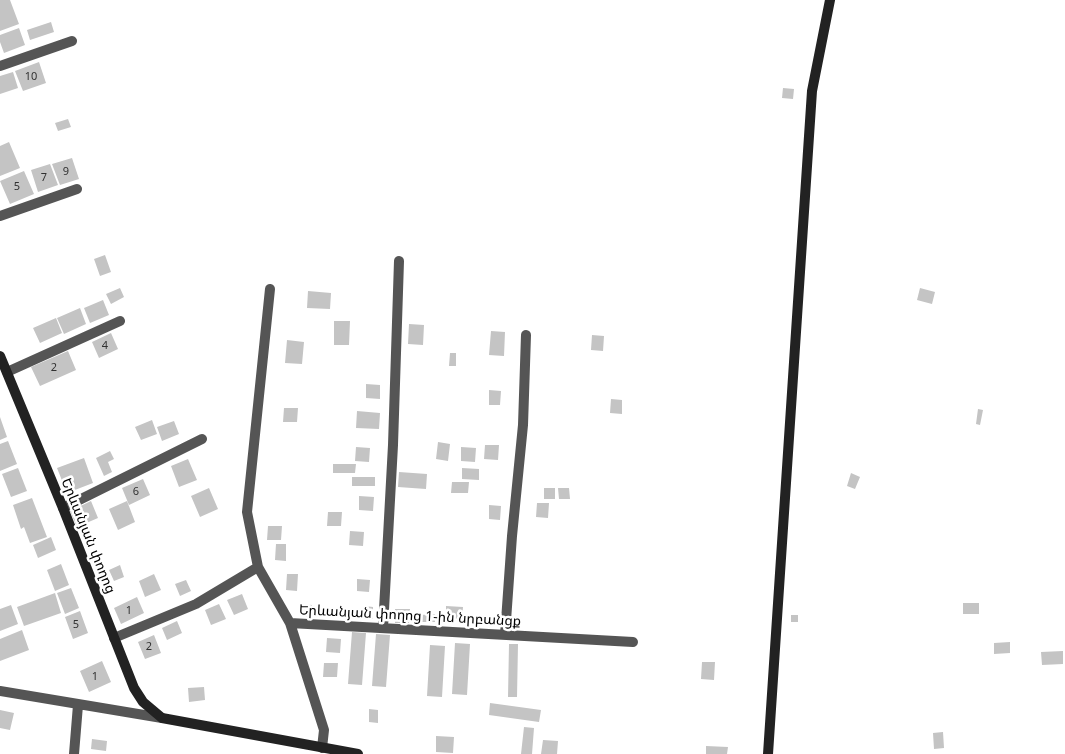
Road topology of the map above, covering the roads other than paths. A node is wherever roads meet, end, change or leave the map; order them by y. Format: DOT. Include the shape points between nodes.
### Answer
graph roads {
  1 [pos="830,0"];
  2 [pos="72,41"];
  3 [pos="0,66"];
  4 [pos="77,189"];
  5 [pos="0,216"];
  6 [pos="399,261"];
  7 [pos="270,289"];
  8 [pos="120,321"];
  9 [pos="526,336"];
  10 [pos="0,356"];
  11 [pos="7,372"];
  12 [pos="202,439"];
  13 [pos="63,508"];
  14 [pos="258,567"];
  15 [pos="290,623"];
  16 [pos="383,628"];
  17 [pos="505,636"];
  18 [pos="114,638"];
  19 [pos="633,642"];
  20 [pos="0,691"];
  21 [pos="78,704"];
  22 [pos="162,718"];
  23 [pos="322,748"];
  24 [pos="74,754"];
  25 [pos="358,754"];
  26 [pos="768,754"];
  1 -- 26 [label="main road" via="812,91"];
  2 -- 3 [label="street"];
  4 -- 5 [label="street"];
  6 -- 16 [label="street"];
  7 -- 14 [label="street, Երևանյան փողոց 1-ին նրբանցք" via="247,512"];
  8 -- 11 [label="street"];
  9 -- 17 [label="street" via="523,425"];
  10 -- 11 [label="main road, Երևանյան փողոց"];
  11 -- 13 [label="main road, Երևանյան փողոց"];
  12 -- 13 [label="street"];
  13 -- 18 [label="main road, Երևանյան փողոց"];
  14 -- 15 [label="street, Երևանյան փողոց 1-ին նրբանցք"];
  14 -- 18 [label="street" via="196,604"];
  15 -- 16 [label="street, Երևանյան փողոց 1-ին նրբանցք"];
  15 -- 23 [label="street" via="324,730"];
  16 -- 17 [label="street, Երևանյան փողոց 1-ին նրբանցք"];
  17 -- 19 [label="street, Երևանյան փողոց 1-ին նրբանցք"];
  18 -- 22 [label="main road, Երևանյան փողոց" via="134,688"];
  20 -- 21 [label="street"];
  21 -- 22 [label="street"];
  21 -- 24 [label="street"];
  22 -- 23 [label="main road"];
  23 -- 25 [label="main road"];
}
